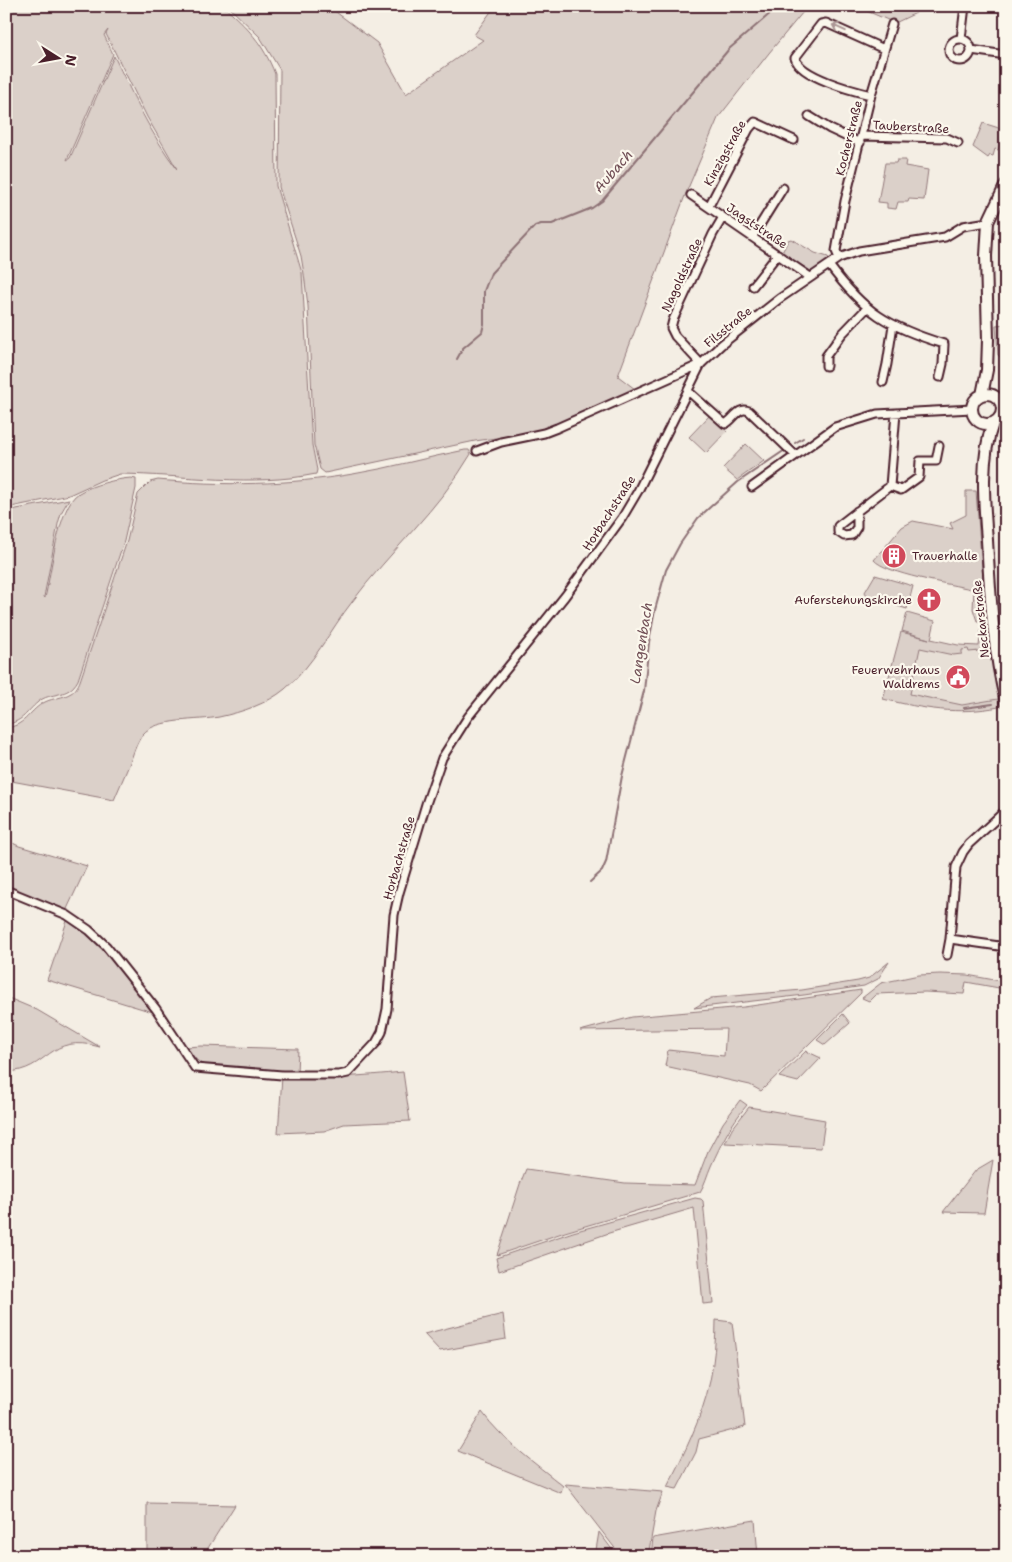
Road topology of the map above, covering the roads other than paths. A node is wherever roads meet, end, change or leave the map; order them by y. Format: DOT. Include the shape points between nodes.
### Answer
graph roads {
  1 [pos="965,6"];
  2 [pos="892,24"];
  3 [pos="961,39"];
  4 [pos="884,49"];
  5 [pos="971,50"];
  6 [pos="1006,55"];
  7 [pos="871,96"];
  8 [pos="809,116"];
  9 [pos="794,140"];
  10 [pos="861,140"];
  11 [pos="958,142"];
  12 [pos="1006,184"];
  13 [pos="783,188"];
  14 [pos="691,195"];
  15 [pos="709,206"];
  16 [pos="723,217"];
  17 [pos="988,222"];
  18 [pos="753,236"];
  19 [pos="778,254"];
  20 [pos="839,258"];
  21 [pos="829,265"];
  22 [pos="810,277"];
  23 [pos="753,286"];
  24 [pos="867,308"];
  25 [pos="893,325"];
  26 [pos="701,364"];
  27 [pos="826,366"];
  28 [pos="987,370"];
  29 [pos="940,377"];
  30 [pos="883,382"];
  31 [pos="688,390"];
  32 [pos="982,395"];
  33 [pos="994,396"];
  34 [pos="1004,408"];
  35 [pos="972,410"];
  36 [pos="896,413"];
  37 [pos="978,420"];
  38 [pos="992,422"];
  39 [pos="987,442"];
  40 [pos="939,446"];
  41 [pos="477,451"];
  42 [pos="794,455"];
  43 [pos="890,486"];
  44 [pos="752,487"];
  45 [pos="857,511"];
  46 [pos="1006,702"];
  47 [pos="1006,810"];
  48 [pos="6,890"];
  49 [pos="950,939"];
  50 [pos="1006,947"];
  51 [pos="947,955"];
  1 -- 3 [label="street"];
  2 -- 4 [label="street, Kocherstraße"];
  3 -- 5 [label="street"];
  3 -- 5 [label="street" via="951,44 951,57 964,60"];
  4 -- 7 [label="street, Kocherstraße"];
  4 -- 7 [label="street, one-way" via="830,24 821,24 795,58 798,65 830,84"];
  5 -- 6 [label="street"];
  7 -- 10 [label="street, Kocherstraße"];
  8 -- 10 [label="street" via="830,129"];
  9 -- 15 [label="street, Kinzigstraße" via="755,122"];
  10 -- 11 [label="street, Tauberstraße" via="947,138"];
  10 -- 20 [label="street, Kocherstraße" via="845,201 836,251"];
  12 -- 17 [label="street"];
  13 -- 18 [label="street"];
  14 -- 15 [label="street, Jagststraße"];
  15 -- 16 [label="street, Jagststraße"];
  16 -- 18 [label="street, Jagststraße"];
  16 -- 26 [label="street, Nagoldstraße" via="671,328"];
  17 -- 20 [label="street, Filsstraße" via="963,226 945,237 858,251"];
  17 -- 28 [label="street"];
  18 -- 19 [label="street, Jagststraße"];
  19 -- 22 [label="street, Jagststraße"];
  19 -- 23 [label="street"];
  20 -- 21 [label="street, Filsstraße"];
  21 -- 22 [label="street, Filsstraße"];
  21 -- 24 [label="street"];
  22 -- 26 [label="street, Filsstraße"];
  24 -- 25 [label="street"];
  24 -- 27 [label="street" via="826,356"];
  25 -- 29 [label="street" via="944,344"];
  25 -- 30 [label="street"];
  26 -- 31 [label="street, Horbachstraße"];
  26 -- 41 [label="street, Filsstraße" via="557,428"];
  28 -- 32 [label="street"];
  28 -- 33 [label="street"];
  31 -- 42 [label="street" via="724,424 740,410 746,409"];
  31 -- 48 [label="street, Horbachstraße" via="622,518 447,748 437,770 399,893 382,1032 370,1051 348,1073 308,1076 196,1068 156,1009 106,946 89,930 67,915"];
  32 -- 33 [label="street"];
  32 -- 35 [label="street" via="974,401"];
  33 -- 34 [label="street"];
  34 -- 38 [label="street"];
  35 -- 36 [label="street"];
  35 -- 37 [label="street"];
  36 -- 42 [label="street" via="877,414 835,427"];
  36 -- 43 [label="street"];
  37 -- 38 [label="street"];
  37 -- 39 [label="street, Neckarstraße"];
  38 -- 39 [label="street, Neckarstraße"];
  39 -- 46 [label="street, Neckarstraße" via="984,498 988,559 996,643"];
  40 -- 43 [label="street" via="936,461 920,461 919,477 901,490"];
  42 -- 44 [label="street"];
  43 -- 45 [label="street"];
  47 -- 49 [label="street" via="959,858"];
  49 -- 50 [label="street"];
  49 -- 51 [label="street"];
}
